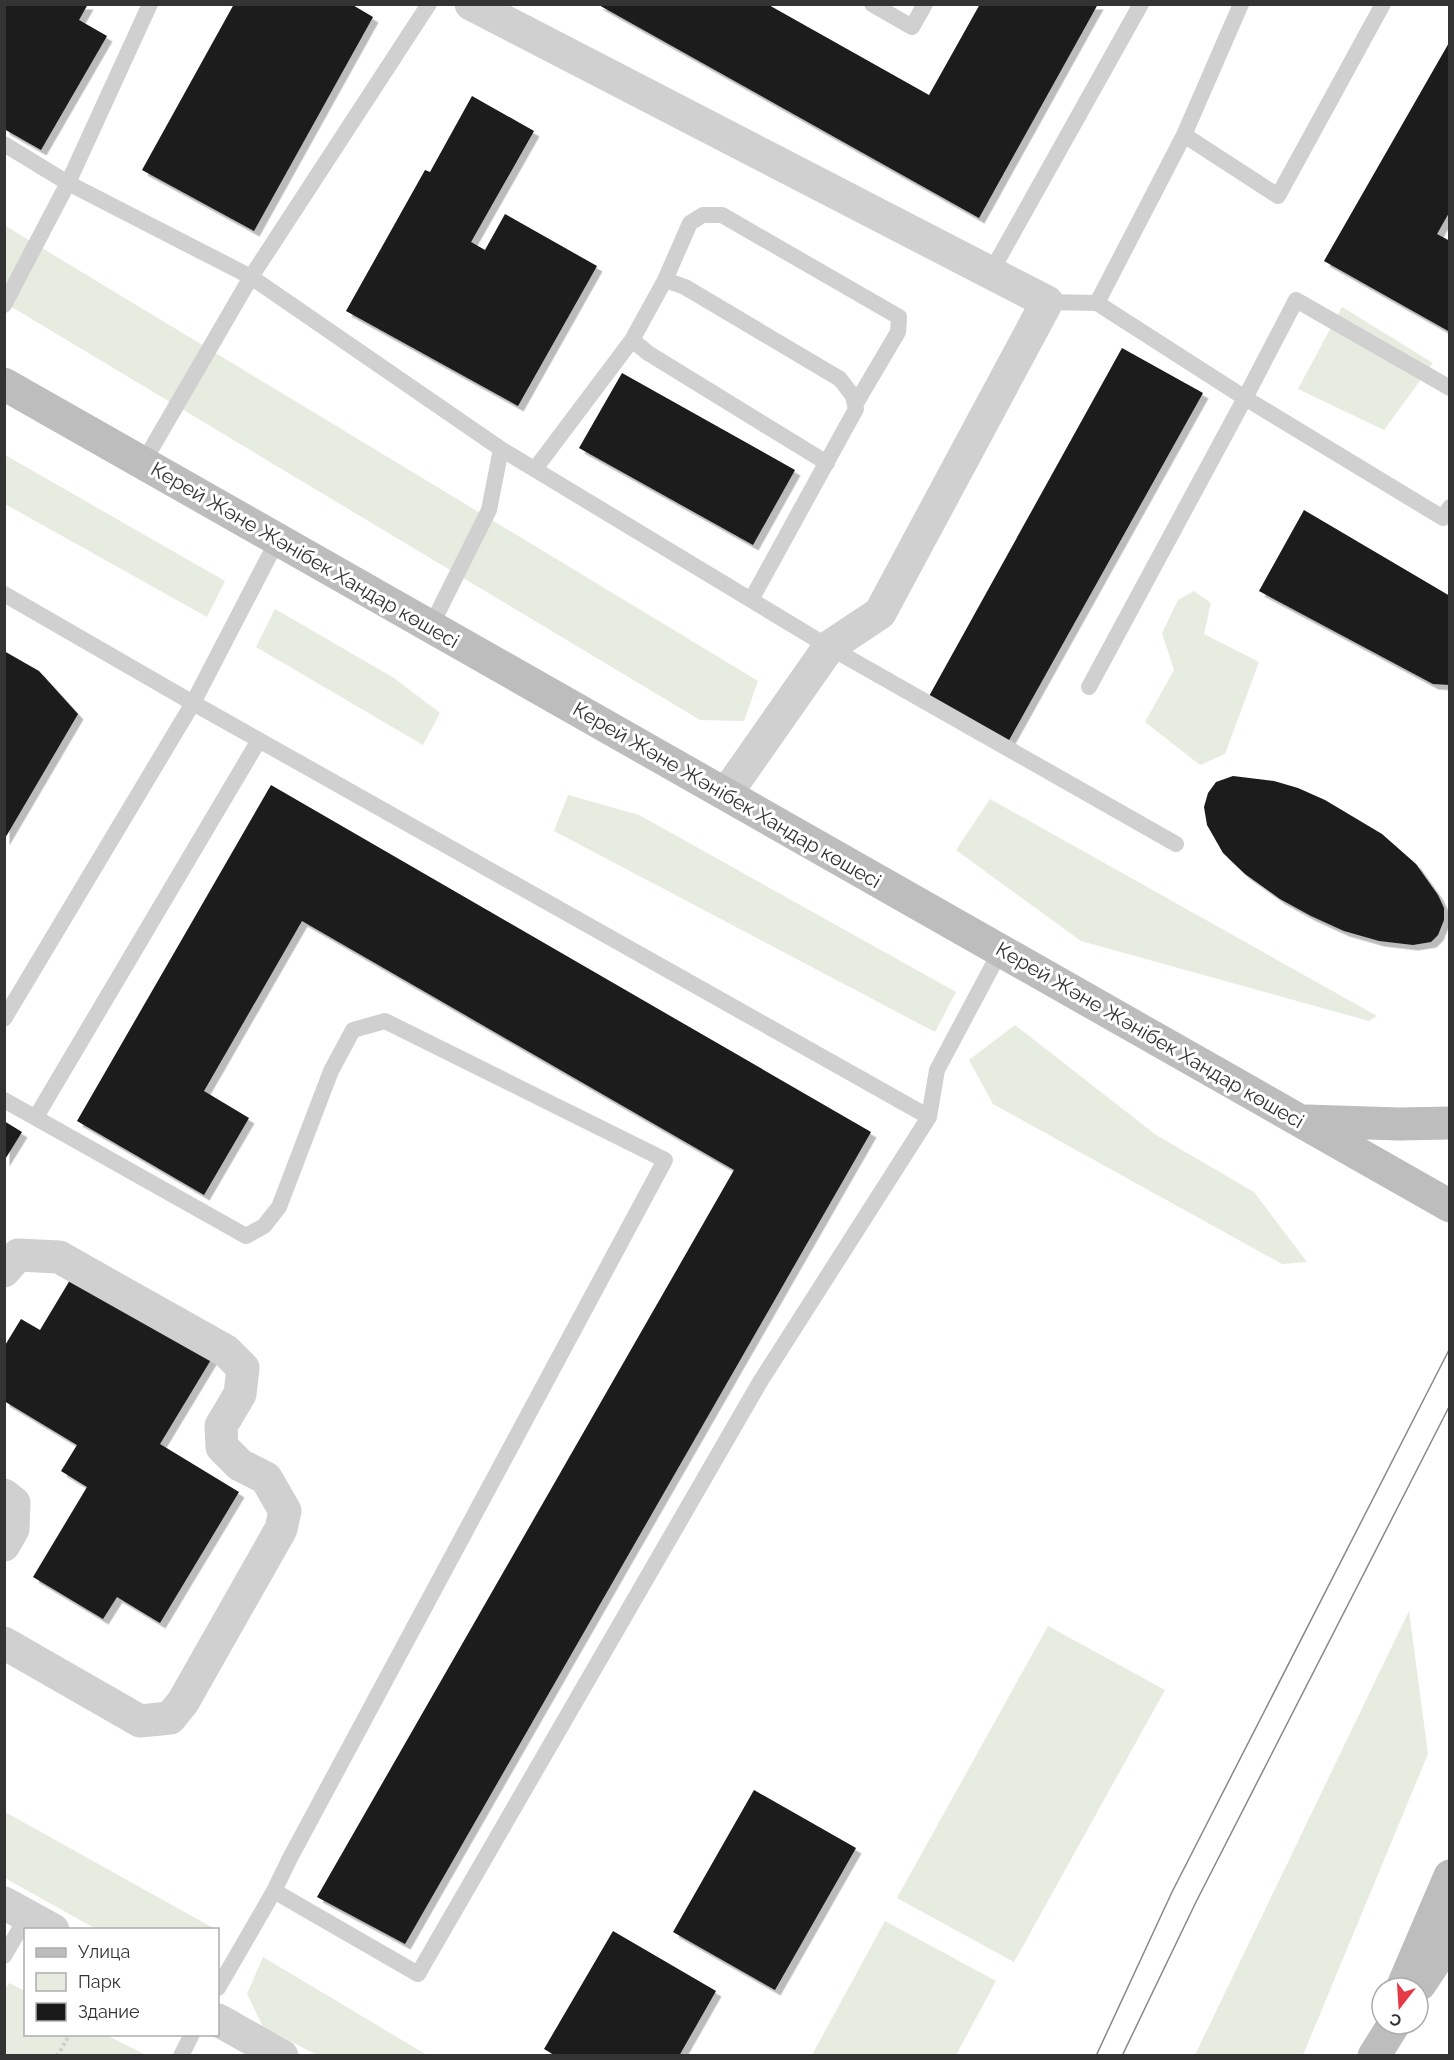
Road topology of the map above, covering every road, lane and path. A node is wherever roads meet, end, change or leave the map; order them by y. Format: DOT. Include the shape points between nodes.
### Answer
graph roads {
  1 [pos="150,4"];
  2 [pos="429,4"];
  3 [pos="471,4"];
  4 [pos="872,4"];
  5 [pos="925,4"];
  6 [pos="1141,4"];
  7 [pos="1241,4"];
  8 [pos="1383,4"];
  9 [pos="1184,135"];
  10 [pos="4,144"];
  11 [pos="68,183"];
  12 [pos="991,272"];
  13 [pos="251,277"];
  14 [pos="665,280"];
  15 [pos="1047,302"];
  16 [pos="1097,303"];
  17 [pos="4,305"];
  18 [pos="632,340"];
  19 [pos="4,384"];
  20 [pos="1449,388"];
  21 [pos="1245,398"];
  22 [pos="855,405"];
  23 [pos="501,449"];
  24 [pos="143,463"];
  25 [pos="827,463"];
  26 [pos="535,469"];
  27 [pos="1449,507"];
  28 [pos="278,539"];
  29 [pos="4,594"];
  30 [pos="751,600"];
  31 [pos="431,626"];
  32 [pos="829,647"];
  33 [pos="1089,687"];
  34 [pos="193,703"];
  35 [pos="259,740"];
  36 [pos="726,794"];
  37 [pos="1176,844"];
  38 [pos="1001,950"];
  39 [pos="4,1019"];
  40 [pos="4,1100"];
  41 [pos="36,1117"];
  42 [pos="929,1117"];
  43 [pos="1302,1121"];
  44 [pos="1449,1123"];
  45 [pos="1449,1206"];
  46 [pos="4,1271"];
  47 [pos="4,1495"];
  48 [pos="4,1545"];
  49 [pos="4,1643"];
  50 [pos="1449,1876"];
  51 [pos="274,1891"];
  52 [pos="29,1916"];
  53 [pos="1449,1939"];
  54 [pos="4,1956"];
  55 [pos="1407,1976"];
  56 [pos="1426,1976"];
  57 [pos="219,1986"];
  58 [pos="219,2021"];
  59 [pos="69,2036"];
  60 [pos="191,2036"];
  61 [pos="1381,2036"];
  62 [pos="1386,2036"];
  63 [pos="57,2055"];
  64 [pos="181,2055"];
  65 [pos="282,2055"];
  66 [pos="1373,2055"];
  1 -- 11 [label="lane"];
  2 -- 13 [label="lane"];
  3 -- 12 [label="street"];
  4 -- 5 [label="lane" via="912,27"];
  6 -- 12 [label="lane"];
  7 -- 9 [label="lane"];
  8 -- 9 [label="lane" via="1278,196"];
  9 -- 16 [label="lane"];
  10 -- 11 [label="lane"];
  11 -- 13 [label="lane"];
  11 -- 17 [label="lane"];
  12 -- 15 [label="street"];
  13 -- 23 [label="lane"];
  13 -- 24 [label="lane"];
  14 -- 18 [label="lane"];
  14 -- 22 [label="lane" via="685,287 840,379 854,396"];
  14 -- 22 [label="lane" via="690,223 703,215 722,215 898,316 898,332"];
  15 -- 16 [label="lane"];
  15 -- 32 [label="street" via="880,614"];
  16 -- 21 [label="lane"];
  18 -- 25 [label="lane"];
  18 -- 26 [label="lane"];
  19 -- 24 [label="main road, Керей Және Жәнібек Хандар көшесі"];
  20 -- 21 [label="lane" via="1296,300"];
  21 -- 27 [label="lane" via="1443,518"];
  21 -- 33 [label="lane"];
  22 -- 25 [label="lane"];
  23 -- 26 [label="lane"];
  23 -- 31 [label="lane" via="489,510"];
  24 -- 28 [label="main road, Керей Және Жәнібек Хандар көшесі"];
  25 -- 30 [label="lane"];
  26 -- 30 [label="lane"];
  28 -- 31 [label="main road, Керей Және Жәнібек Хандар көшесі"];
  28 -- 34 [label="lane"];
  29 -- 34 [label="lane"];
  30 -- 32 [label="lane"];
  31 -- 36 [label="main road, Керей Және Жәнібек Хандар көшесі"];
  32 -- 36 [label="street"];
  32 -- 37 [label="lane"];
  34 -- 35 [label="lane"];
  34 -- 39 [label="lane"];
  35 -- 41 [label="lane"];
  35 -- 42 [label="lane"];
  36 -- 38 [label="main road, Керей Және Жәнібек Хандар көшесі"];
  38 -- 42 [label="lane" via="937,1070"];
  38 -- 43 [label="main road, Керей Және Жәнібек Хандар көшесі"];
  40 -- 41 [label="lane"];
  41 -- 51 [label="lane" via="246,1236 264,1226 279,1207 331,1071 353,1030 385,1021 665,1160"];
  42 -- 51 [label="lane" via="760,1382 418,1974"];
  43 -- 44 [label="main road"];
  43 -- 45 [label="main road, Керей Және Жәнібек Хандар көшесі"];
  46 -- 49 [label="street" via="18,1255 59,1257 226,1351 243,1368 240,1394 221,1426 222,1447 240,1465 266,1478 285,1511 280,1529 183,1702 170,1718 140,1721"];
  47 -- 48 [label="street" via="14,1503 13,1529"];
  50 -- 55 [label="main road"];
  51 -- 57 [label="lane"];
  52 -- 54 [label="lane"];
  53 -- 56 [label="main road"];
  58 -- 65 [label="street"];
  59 -- 63 [label="path"];
  60 -- 64 [label="lane"];
  61 -- 66 [label="main road"];
  62 -- 66 [label="main road"];
}
